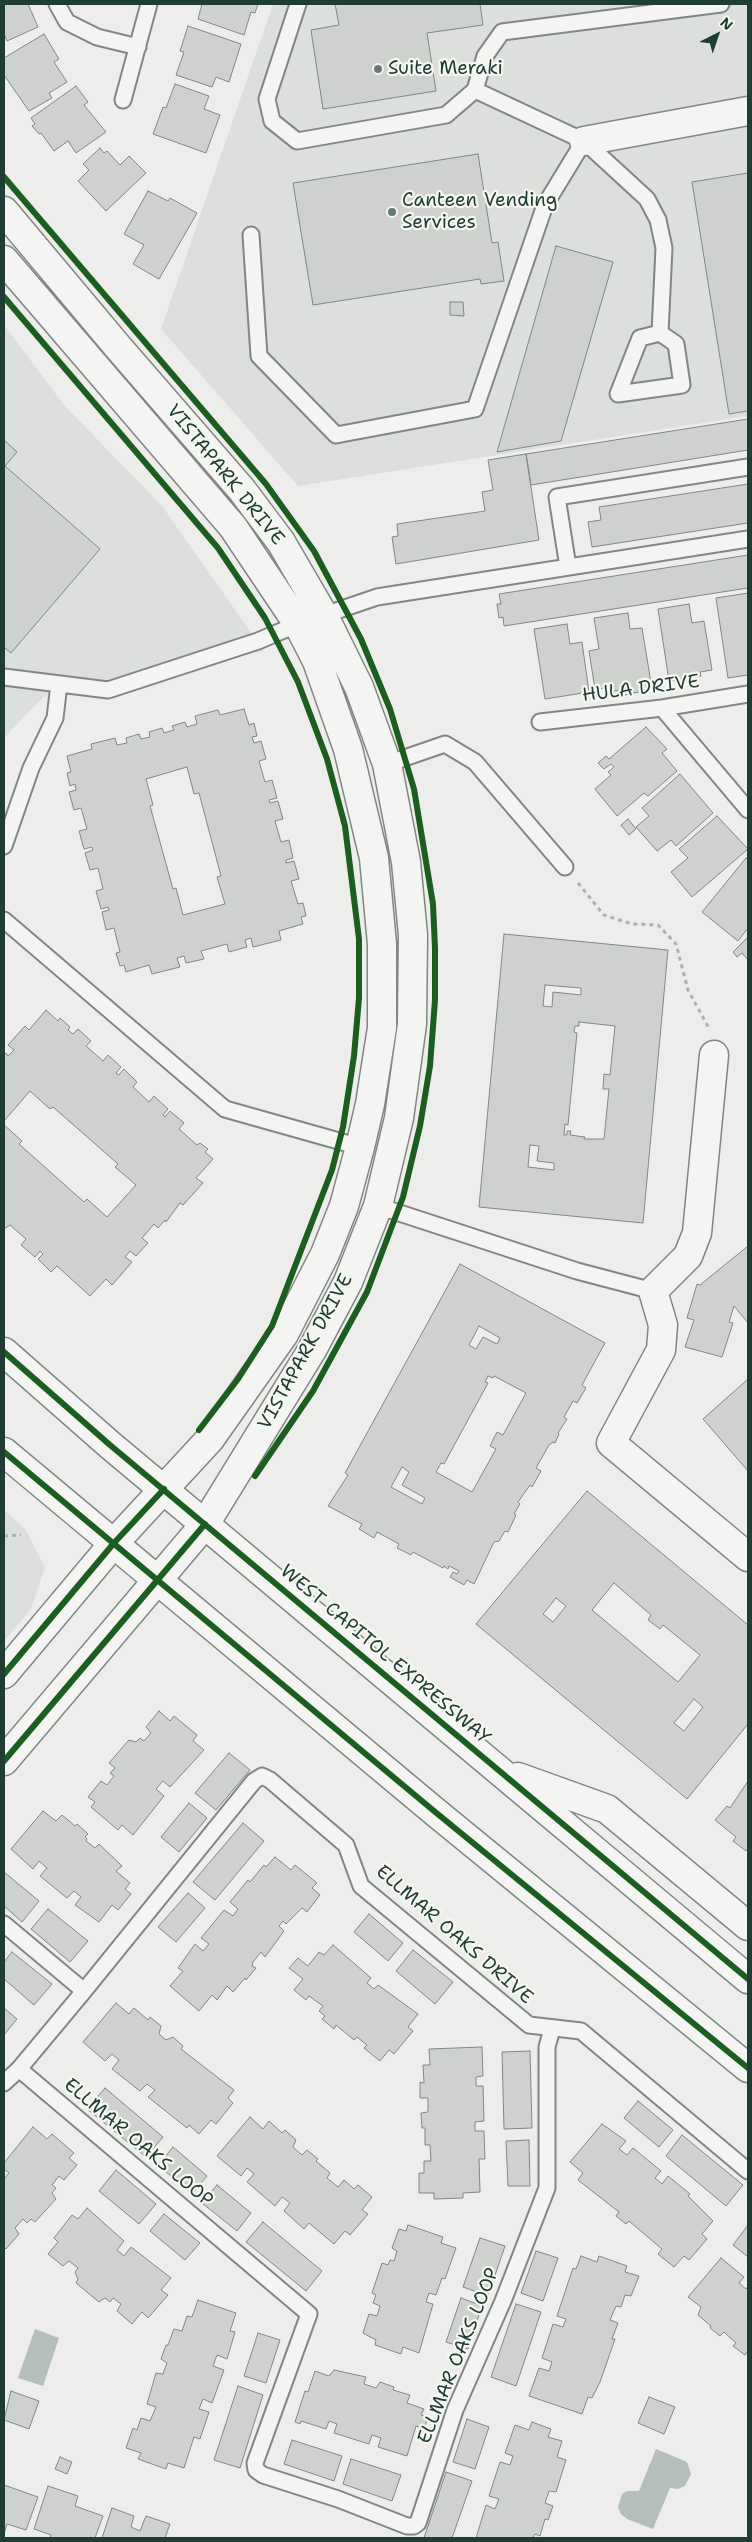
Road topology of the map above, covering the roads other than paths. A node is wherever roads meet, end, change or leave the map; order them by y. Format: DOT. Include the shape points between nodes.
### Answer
graph roads {
  1 [pos="57,4"];
  2 [pos="149,4"];
  3 [pos="298,4"];
  4 [pos="721,4"];
  5 [pos="138,46"];
  6 [pos="475,90"];
  7 [pos="123,100"];
  8 [pos="748,111"];
  9 [pos="584,141"];
  10 [pos="4,210"];
  11 [pos="251,235"];
  12 [pos="4,260"];
  13 [pos="660,333"];
  14 [pos="748,467"];
  15 [pos="748,539"];
  16 [pos="568,567"];
  17 [pos="324,616"];
  18 [pos="298,624"];
  19 [pos="4,677"];
  20 [pos="59,684"];
  21 [pos="748,694"];
  22 [pos="662,708"];
  23 [pos="540,722"];
  24 [pos="387,764"];
  25 [pos="748,810"];
  26 [pos="4,846"];
  27 [pos="565,866"];
  28 [pos="4,920"];
  29 [pos="714,1055"];
  30 [pos="360,1147"];
  31 [pos="378,1206"];
  32 [pos="653,1291"];
  33 [pos="4,1352"];
  34 [pos="4,1452"];
  35 [pos="164,1489"];
  36 [pos="204,1524"];
  37 [pos="114,1543"];
  38 [pos="748,1557"];
  39 [pos="158,1580"];
  40 [pos="4,1674"];
  41 [pos="4,1761"];
  42 [pos="498,1769"];
  43 [pos="4,1924"];
  44 [pos="748,1926"];
  45 [pos="748,1979"];
  46 [pos="84,1991"];
  47 [pos="552,2029"];
  48 [pos="748,2068"];
  49 [pos="19,2069"];
  50 [pos="4,2083"];
  51 [pos="748,2172"];
  1 -- 5 [label="lane" via="67,22 96,37"];
  2 -- 5 [label="lane"];
  3 -- 6 [label="lane" via="268,99 272,121 297,141 446,115"];
  4 -- 6 [label="lane" via="502,32 485,56"];
  5 -- 7 [label="lane"];
  6 -- 9 [label="lane"];
  8 -- 9 [label="main road"];
  9 -- 11 [label="lane" via="544,205 475,409 336,435 259,356"];
  9 -- 13 [label="lane" via="646,199 658,220 664,248"];
  10 -- 17 [label="main road, VISTAPARK DRIVE" via="242,490 281,542"];
  12 -- 18 [label="main road, VISTAPARK DRIVE" via="233,527"];
  13 -- 13 [label="lane" via="676,344 682,385 618,394 640,338"];
  14 -- 16 [label="lane" via="557,496"];
  15 -- 16 [label="lane"];
  16 -- 17 [label="lane" via="376,597"];
  17 -- 18 [label="lane"];
  17 -- 24 [label="main road, VISTAPARK DRIVE" via="359,687"];
  18 -- 20 [label="lane" via="258,641 108,690"];
  18 -- 30 [label="main road, VISTAPARK DRIVE" via="317,661 348,749 374,858 382,944 382,1028"];
  19 -- 20 [label="lane"];
  20 -- 26 [label="lane" via="55,718 31,768"];
  21 -- 22 [label="lane, HULA DRIVE"];
  22 -- 23 [label="lane, HULA DRIVE"];
  22 -- 25 [label="lane"];
  24 -- 27 [label="lane" via="445,744 475,762"];
  24 -- 31 [label="main road, VISTAPARK DRIVE" via="406,862 413,935 412,1024 399,1118"];
  28 -- 30 [label="lane" via="225,1108"];
  29 -- 32 [label="main road" via="697,1234 688,1256"];
  30 -- 35 [label="main road, VISTAPARK DRIVE" via="344,1206 325,1254 284,1334 210,1439"];
  31 -- 32 [label="lane" via="577,1271"];
  31 -- 36 [label="main road, VISTAPARK DRIVE" via="348,1282 312,1350"];
  32 -- 38 [label="main road" via="664,1325 661,1350 611,1444"];
  33 -- 35 [label="main road, WEST CAPITOL EXPRESSWAY"];
  34 -- 37 [label="main road"];
  35 -- 36 [label="main road, WEST CAPITOL EXPRESSWAY"];
  35 -- 37 [label="main road, VISTAPARK DRIVE"];
  36 -- 39 [label="main road, VISTAPARK DRIVE"];
  36 -- 42 [label="main road, WEST CAPITOL EXPRESSWAY"];
  37 -- 39 [label="main road"];
  37 -- 40 [label="main road, VISTAPARK DRIVE"];
  39 -- 41 [label="main road, VISTAPARK DRIVE"];
  39 -- 48 [label="main road" via="434,1812"];
  42 -- 44 [label="main road" via="607,1809"];
  42 -- 45 [label="main road, WEST CAPITOL EXPRESSWAY"];
  43 -- 46 [label="lane"];
  46 -- 47 [label="lane, ELLMAR OAKS DRIVE" via="254,1781 262,1776 346,1845 361,1886 529,2025"];
  46 -- 49 [label="lane, ELLMAR OAKS DRIVE"];
  47 -- 49 [label="lane, ELLMAR OAKS LOOP" via="546,2048 547,2188 503,2301 455,2410 418,2523 414,2526 256,2470 309,2314"];
  47 -- 51 [label="lane, ELLMAR OAKS DRIVE" via="581,2031"];
  49 -- 50 [label="lane, ELLMAR OAKS DRIVE"];
}
